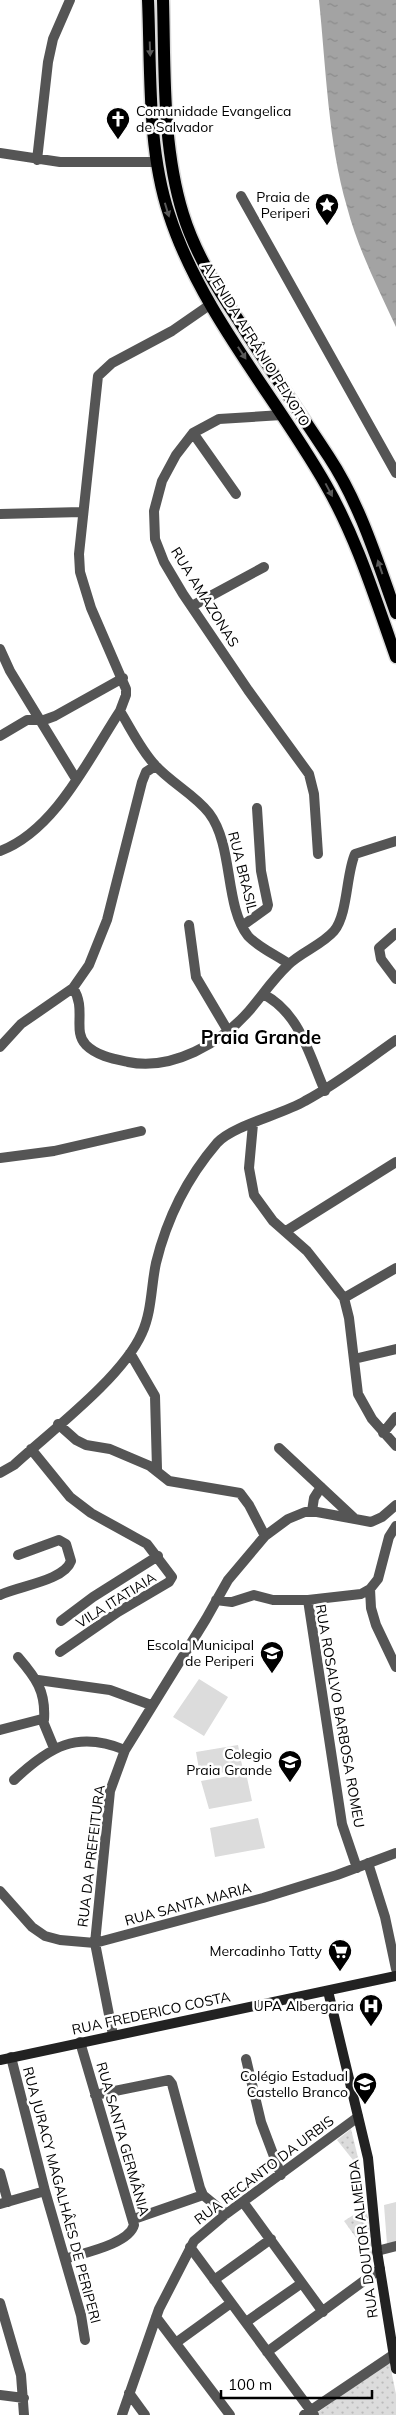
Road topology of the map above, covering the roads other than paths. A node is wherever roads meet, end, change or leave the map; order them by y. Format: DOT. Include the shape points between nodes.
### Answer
graph roads {
  1 [pos="70,0"];
  2 [pos="148,0"];
  3 [pos="163,0"];
  4 [pos="0,153"];
  5 [pos="37,160"];
  6 [pos="157,162"];
  7 [pos="241,196"];
  8 [pos="211,304"];
  9 [pos="282,415"];
  10 [pos="193,433"];
  11 [pos="396,473"];
  12 [pos="236,494"];
  13 [pos="82,512"];
  14 [pos="0,514"];
  15 [pos="264,566"];
  16 [pos="192,606"];
  17 [pos="396,613"];
  18 [pos="0,649"];
  19 [pos="396,656"];
  20 [pos="123,678"];
  21 [pos="120,711"];
  22 [pos="39,719"];
  23 [pos="0,736"];
  24 [pos="155,766"];
  25 [pos="76,779"];
  26 [pos="256,808"];
  27 [pos="396,841"];
  28 [pos="0,851"];
  29 [pos="318,854"];
  30 [pos="189,925"];
  31 [pos="242,926"];
  32 [pos="396,932"];
  33 [pos="289,964"];
  34 [pos="396,979"];
  35 [pos="73,988"];
  36 [pos="263,994"];
  37 [pos="228,1032"];
  38 [pos="396,1040"];
  39 [pos="0,1047"];
  40 [pos="325,1090"];
  41 [pos="253,1124"];
  42 [pos="141,1132"];
  43 [pos="0,1158"];
  44 [pos="396,1162"];
  45 [pos="286,1230"];
  46 [pos="396,1268"];
  47 [pos="344,1298"];
  48 [pos="396,1350"];
  49 [pos="130,1353"];
  50 [pos="354,1358"];
  51 [pos="396,1417"];
  52 [pos="58,1424"];
  53 [pos="383,1432"];
  54 [pos="396,1446"];
  55 [pos="279,1448"];
  56 [pos="31,1449"];
  57 [pos="156,1469"];
  58 [pos="0,1473"];
  59 [pos="321,1487"];
  60 [pos="396,1505"];
  61 [pos="312,1511"];
  62 [pos="387,1513"];
  63 [pos="356,1520"];
  64 [pos="396,1526"];
  65 [pos="265,1536"];
  66 [pos="18,1555"];
  67 [pos="158,1556"];
  68 [pos="370,1589"];
  69 [pos="0,1595"];
  70 [pos="216,1600"];
  71 [pos="308,1600"];
  72 [pos="61,1621"];
  73 [pos="60,1652"];
  74 [pos="18,1657"];
  75 [pos="396,1667"];
  76 [pos="38,1680"];
  77 [pos="151,1705"];
  78 [pos="44,1720"];
  79 [pos="0,1730"];
  80 [pos="54,1748"];
  81 [pos="125,1750"];
  82 [pos="14,1780"];
  83 [pos="396,1853"];
  84 [pos="368,1864"];
  85 [pos="357,1868"];
  86 [pos="0,1891"];
  87 [pos="95,1943"];
  88 [pos="396,1969"];
  89 [pos="396,1976"];
  90 [pos="328,1990"];
  91 [pos="113,2035"];
  92 [pos="80,2042"];
  93 [pos="11,2057"];
  94 [pos="246,2059"];
  95 [pos="0,2060"];
  96 [pos="95,2095"];
  97 [pos="358,2117"];
  98 [pos="0,2173"];
  99 [pos="280,2175"];
  100 [pos="44,2191"];
  101 [pos="203,2195"];
  102 [pos="243,2202"];
  103 [pos="4,2203"];
  104 [pos="226,2214"];
  105 [pos="134,2219"];
  106 [pos="270,2239"];
  107 [pos="396,2246"];
  108 [pos="190,2247"];
  109 [pos="377,2251"];
  110 [pos="65,2259"];
  111 [pos="380,2269"];
  112 [pos="214,2280"];
  113 [pos="302,2283"];
  114 [pos="0,2303"];
  115 [pos="231,2303"];
  116 [pos="322,2312"];
  117 [pos="156,2317"];
  118 [pos="246,2322"];
  119 [pos="393,2338"];
  120 [pos="85,2340"];
  121 [pos="177,2342"];
  122 [pos="267,2352"];
  123 [pos="393,2355"];
  124 [pos="396,2369"];
  125 [pos="129,2394"];
  126 [pos="0,2395"];
  127 [pos="24,2398"];
  128 [pos="309,2414"];
  129 [pos="24,2415"];
  130 [pos="122,2415"];
  131 [pos="144,2415"];
  132 [pos="230,2415"];
  1 -- 5 [label="street" via="53,39 48,62"];
  2 -- 6 [label="main road, AVENIDA AFRÂNIO PEIXOTO, one-way"];
  17 -- 3 [label="main road, AVENIDA AFRÂNIO PEIXOTO, one-way" via="369,536 330,458 224,298 183,215 171,158"];
  4 -- 5 [label="street"];
  5 -- 6 [label="street" via="88,164"];
  6 -- 8 [label="main road, AVENIDA AFRÂNIO PEIXOTO, one-way" via="163,197 176,235"];
  7 -- 11 [label="street"];
  8 -- 9 [label="main road, AVENIDA AFRÂNIO PEIXOTO, one-way"];
  8 -- 13 [label="street" via="183,324 101,371"];
  9 -- 10 [label="street, RUA AMAZONAS" via="219,419"];
  9 -- 19 [label="main road, AVENIDA AFRÂNIO PEIXOTO, one-way" via="326,485 355,540"];
  10 -- 12 [label="street"];
  10 -- 16 [label="street, RUA AMAZONAS" via="162,481 154,511 158,548 182,594"];
  13 -- 14 [label="street"];
  13 -- 20 [label="street" via="80,572 84,590"];
  15 -- 16 [label="street"];
  16 -- 29 [label="street, RUA AMAZONAS" via="309,774"];
  18 -- 22 [label="street"];
  20 -- 21 [label="street" via="127,692"];
  20 -- 22 [label="street" via="55,716"];
  21 -- 24 [label="street, RUA BRASIL"];
  21 -- 25 [label="street"];
  22 -- 23 [label="street" via="28,720"];
  22 -- 25 [label="street"];
  24 -- 31 [label="street, RUA BRASIL" via="198,801 219,832"];
  24 -- 35 [label="street" via="146,772 142,782 108,920 89,965"];
  25 -- 28 [label="street" via="33,832"];
  26 -- 31 [label="street" via="261,871 268,905"];
  27 -- 33 [label="street" via="355,854 335,930"];
  30 -- 37 [label="street" via="196,977"];
  31 -- 33 [label="street, RUA BRASIL" via="253,940"];
  32 -- 34 [label="street" via="379,948 381,959"];
  33 -- 36 [label="street"];
  35 -- 37 [label="street" via="81,1007 83,1042 96,1052 119,1060 143,1064 169,1060 198,1050"];
  35 -- 39 [label="street" via="21,1024"];
  36 -- 37 [label="street"];
  36 -- 40 [label="street" via="282,1006 296,1023"];
  38 -- 40 [label="street"];
  40 -- 41 [label="street" via="281,1114"];
  41 -- 45 [label="street" via="249,1168 254,1195 273,1221"];
  41 -- 49 [label="street" via="237,1129 219,1142 191,1177 176,1203 156,1264 148,1319"];
  42 -- 43 [label="street" via="54,1151"];
  44 -- 45 [label="street"];
  45 -- 47 [label="street"];
  46 -- 47 [label="street"];
  47 -- 50 [label="street"];
  48 -- 50 [label="street"];
  49 -- 52 [label="street" via="107,1380"];
  49 -- 57 [label="street" via="155,1396"];
  50 -- 53 [label="street" via="358,1394"];
  51 -- 53 [label="street"];
  52 -- 56 [label="street"];
  52 -- 57 [label="street" via="86,1445 110,1449"];
  53 -- 54 [label="street"];
  55 -- 59 [label="street"];
  56 -- 58 [label="street"];
  56 -- 67 [label="street, VILA ITATIAIA" via="70,1497 91,1513 147,1544"];
  57 -- 65 [label="street" via="169,1481 240,1493"];
  59 -- 61 [label="street" via="314,1498"];
  59 -- 63 [label="street"];
  60 -- 62 [label="street, RUA DA PREFEITURA"];
  61 -- 63 [label="street, RUA DA PREFEITURA"];
  61 -- 65 [label="street, RUA DA PREFEITURA" via="288,1519"];
  62 -- 63 [label="street, RUA DA PREFEITURA" via="371,1522"];
  62 -- 64 [label="street"];
  64 -- 68 [label="street" via="389,1537 378,1579"];
  65 -- 70 [label="street, RUA DA PREFEITURA" via="236,1568"];
  66 -- 69 [label="street" via="59,1540 66,1544 71,1561 66,1569 44,1581"];
  67 -- 72 [label="street"];
  67 -- 73 [label="street, VILA ITATIAIA" via="172,1576 171,1580"];
  68 -- 71 [label="street" via="361,1594"];
  68 -- 75 [label="street" via="376,1625"];
  70 -- 71 [label="street, RUA ROSALVO BARBOSA ROMEU" via="232,1602 254,1595 273,1600"];
  70 -- 77 [label="street, RUA DA PREFEITURA"];
  71 -- 85 [label="street, RUA ROSALVO BARBOSA ROMEU" via="342,1824"];
  74 -- 76 [label="street"];
  76 -- 77 [label="street" via="110,1690"];
  76 -- 78 [label="street"];
  77 -- 81 [label="street, RUA DA PREFEITURA"];
  78 -- 79 [label="street"];
  78 -- 80 [label="street"];
  80 -- 81 [label="street" via="96,1741"];
  80 -- 82 [label="street"];
  81 -- 87 [label="street, RUA DA PREFEITURA" via="110,1791"];
  83 -- 84 [label="street, RUA SANTA MARIA"];
  84 -- 85 [label="street, RUA SANTA MARIA"];
  84 -- 88 [label="street" via="385,1917"];
  85 -- 87 [label="street, RUA SANTA MARIA" via="263,1898"];
  86 -- 87 [label="street, RUA SANTA MARIA" via="32,1927 45,1936"];
  87 -- 91 [label="street, RUA DA PREFEITURA"];
  89 -- 90 [label="main road, RUA FREDERICO COSTA"];
  90 -- 91 [label="main road, RUA FREDERICO COSTA"];
  90 -- 97 [label="main road, RUA DOUTOR ALMEIDA"];
  91 -- 92 [label="main road, RUA FREDERICO COSTA"];
  92 -- 93 [label="main road, RUA FREDERICO COSTA"];
  92 -- 96 [label="street, RUA SANTA GERMÂNIA"];
  93 -- 95 [label="main road, RUA FREDERICO COSTA"];
  93 -- 100 [label="street, RUA JURACY MAGALHÂES DE PERIPERI"];
  94 -- 99 [label="street" via="261,2122"];
  96 -- 101 [label="street" via="169,2080"];
  96 -- 105 [label="street, RUA SANTA GERMÂNIA"];
  97 -- 99 [label="street, RUA RECANTO DA URBIS"];
  97 -- 109 [label="main road, RUA DOUTOR ALMEIDA" via="368,2158"];
  98 -- 103 [label="street"];
  99 -- 102 [label="street, RUA RECANTO DA URBIS"];
  100 -- 103 [label="street"];
  100 -- 110 [label="street, RUA JURACY MAGALHÂES DE PERIPERI"];
  101 -- 104 [label="street"];
  101 -- 105 [label="street"];
  102 -- 104 [label="street, RUA RECANTO DA URBIS"];
  102 -- 106 [label="street"];
  104 -- 108 [label="street, RUA RECANTO DA URBIS"];
  105 -- 110 [label="street, RUA SANTA GERMÂNIA" via="133,2229 126,2237"];
  106 -- 112 [label="street"];
  106 -- 113 [label="street"];
  107 -- 109 [label="street"];
  108 -- 112 [label="street"];
  108 -- 117 [label="street, RUA RECANTO DA URBIS"];
  109 -- 111 [label="main road, RUA DOUTOR ALMEIDA"];
  110 -- 120 [label="street, RUA JURACY MAGALHÂES DE PERIPERI" via="82,2315"];
  111 -- 116 [label="street"];
  111 -- 119 [label="main road, RUA DOUTOR ALMEIDA"];
  112 -- 115 [label="street"];
  113 -- 116 [label="street"];
  113 -- 118 [label="street"];
  114 -- 127 [label="street" via="17,2358"];
  115 -- 118 [label="street"];
  115 -- 121 [label="street"];
  116 -- 122 [label="street"];
  117 -- 121 [label="street"];
  117 -- 125 [label="street, RUA RECANTO DA URBIS"];
  118 -- 122 [label="street"];
  119 -- 123 [label="main road, RUA DOUTOR ALMEIDA"];
  121 -- 132 [label="street"];
  122 -- 128 [label="street"];
  123 -- 124 [label="main road, RUA DOUTOR ALMEIDA"];
  123 -- 128 [label="street"];
  125 -- 130 [label="street, RUA RECANTO DA URBIS"];
  125 -- 131 [label="street"];
  126 -- 127 [label="street"];
  127 -- 129 [label="street"];
}
